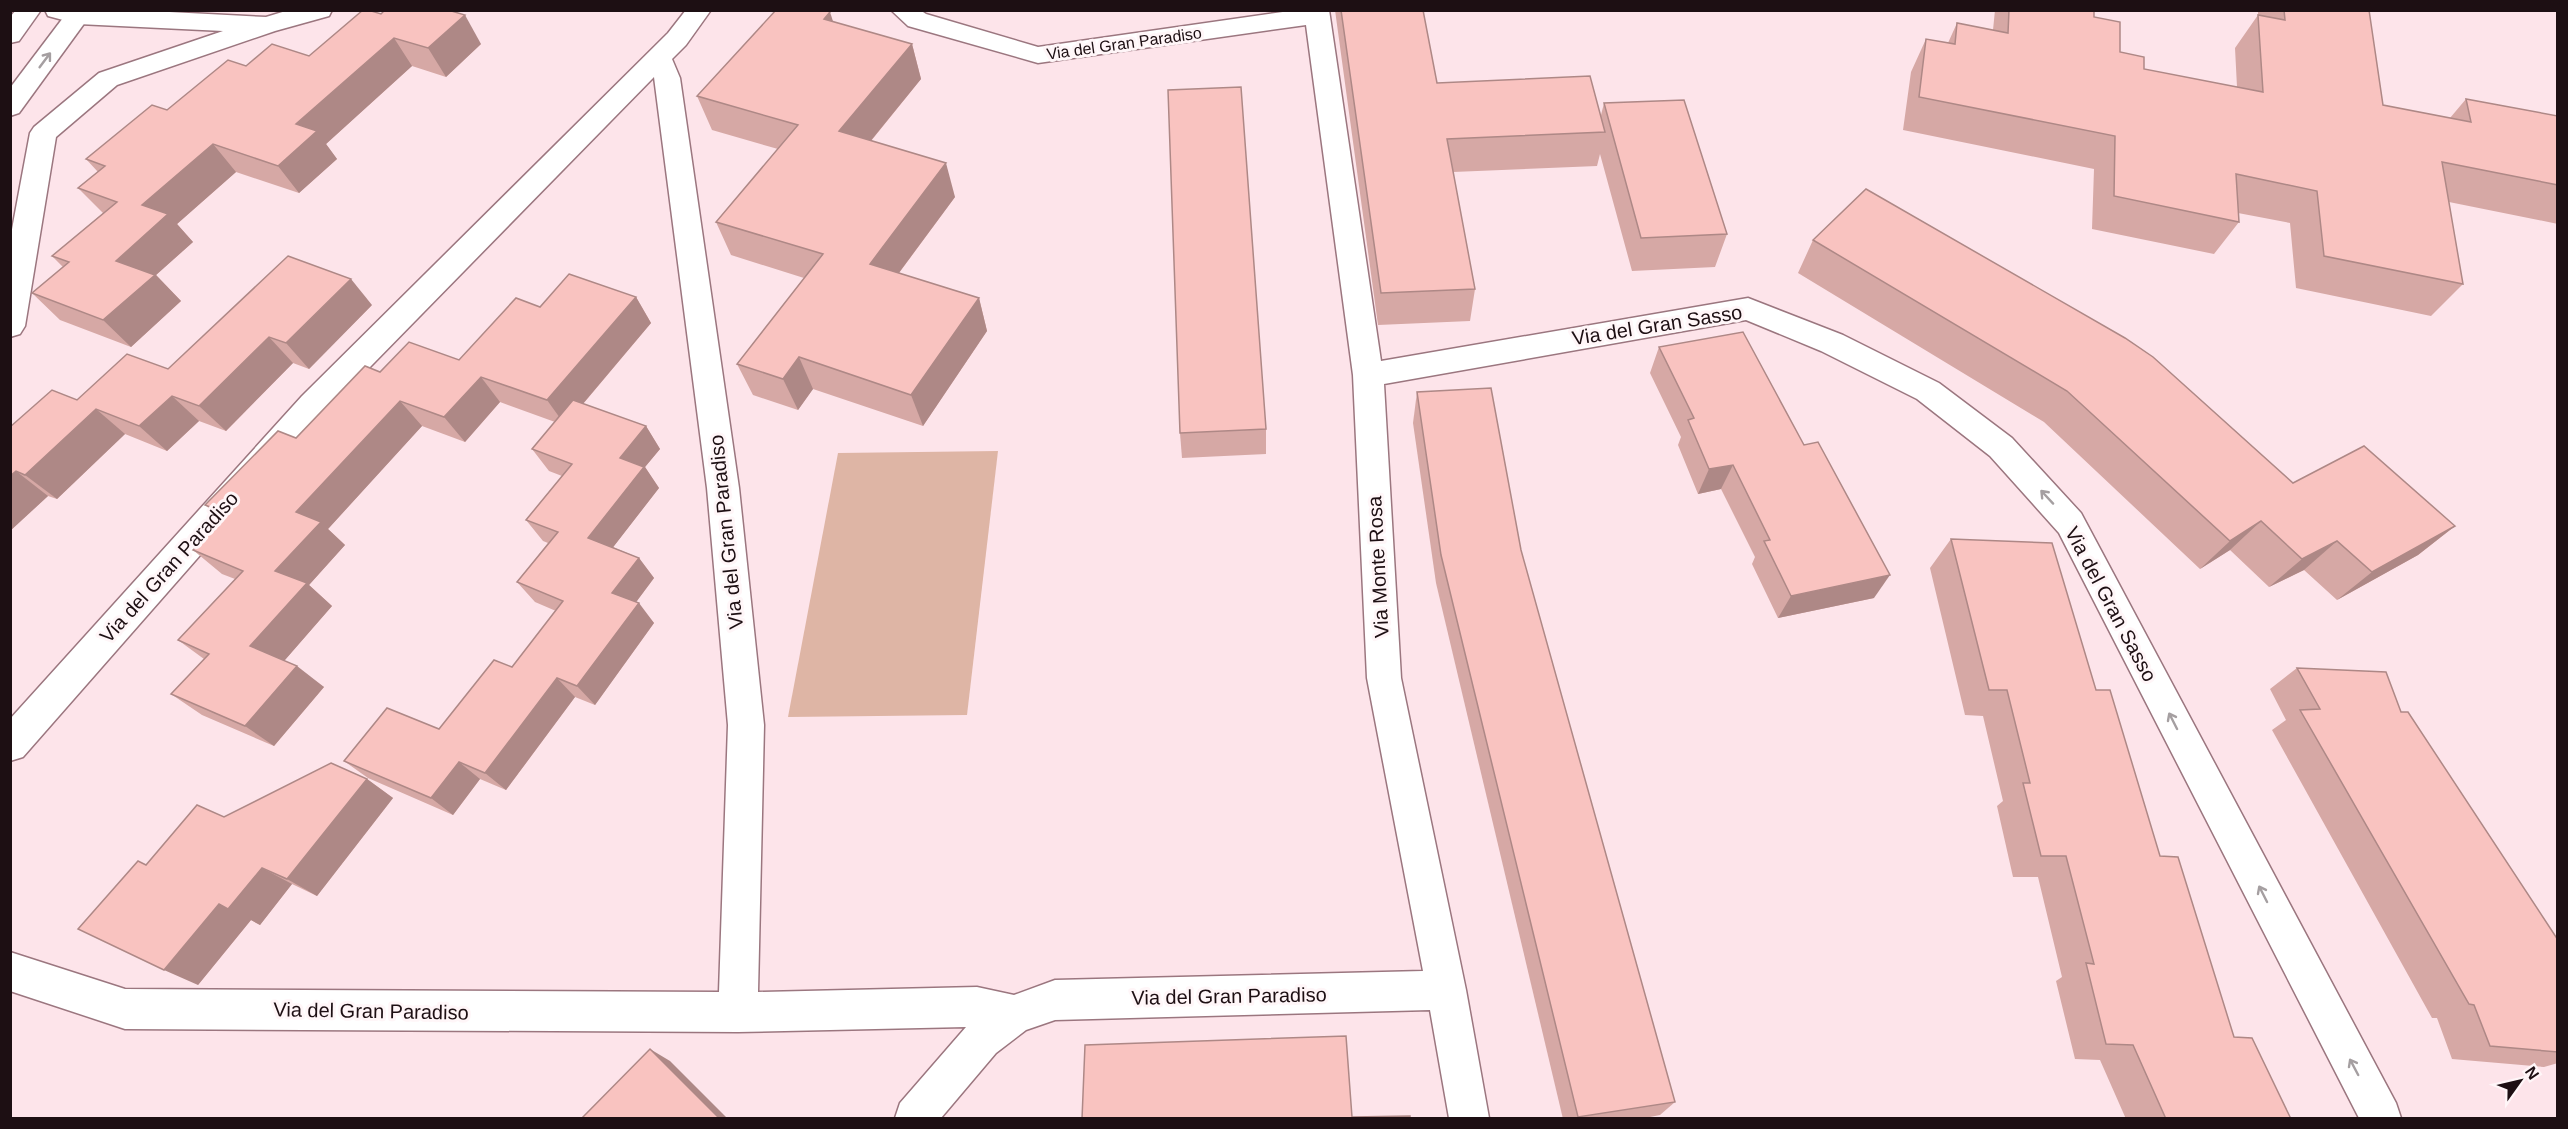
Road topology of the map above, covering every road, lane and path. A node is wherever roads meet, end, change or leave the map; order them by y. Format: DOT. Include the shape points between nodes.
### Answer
graph roads {
  1 [pos="29,10"];
  2 [pos="320,10"];
  3 [pos="699,10"];
  4 [pos="903,10"];
  5 [pos="73,12"];
  6 [pos="1316,13"];
  7 [pos="266,25"];
  8 [pos="10,35"];
  9 [pos="658,57"];
  10 [pos="10,107"];
  11 [pos="10,326"];
  12 [pos="1368,375"];
  13 [pos="10,746"];
  14 [pos="10,971"];
  15 [pos="1446,990"];
  16 [pos="738,1012"];
  17 [pos="1014,1015"];
  18 [pos="915,1119"];
  19 [pos="1469,1119"];
  20 [pos="2381,1119"];
  1 -- 8 [label="street"];
  2 -- 7 [label="street"];
  3 -- 9 [label="street, Via del Gran Paradiso"];
  4 -- 6 [label="street, Via del Gran Paradiso" via="917,20 1038,55"];
  5 -- 7 [label="street"];
  10 -- 5 [label="street, one-way"];
  6 -- 12 [label="street, Via Monte Rosa"];
  7 -- 11 [label="street" via="108,80 43,133"];
  9 -- 13 [label="street, Via del Gran Paradiso" via="313,405"];
  9 -- 16 [label="street, Via del Gran Paradiso" via="667,78 722,476 746,724"];
  12 -- 15 [label="street, Via Monte Rosa" via="1384,678"];
  20 -- 12 [label="street, Via del Gran Sasso, one-way" via="2070,523 2001,447 1928,391 1832,343 1748,309"];
  14 -- 16 [label="street, Via del Gran Paradiso" via="125,1009"];
  15 -- 17 [label="street, Via del Gran Paradiso" via="1055,1000"];
  15 -- 19 [label="street, Via Monte Rosa"];
  16 -- 17 [label="street, Via del Gran Paradiso" via="977,1007"];
  17 -- 18 [label="street, Via del Gran Paradiso" via="982,1039"];
}
